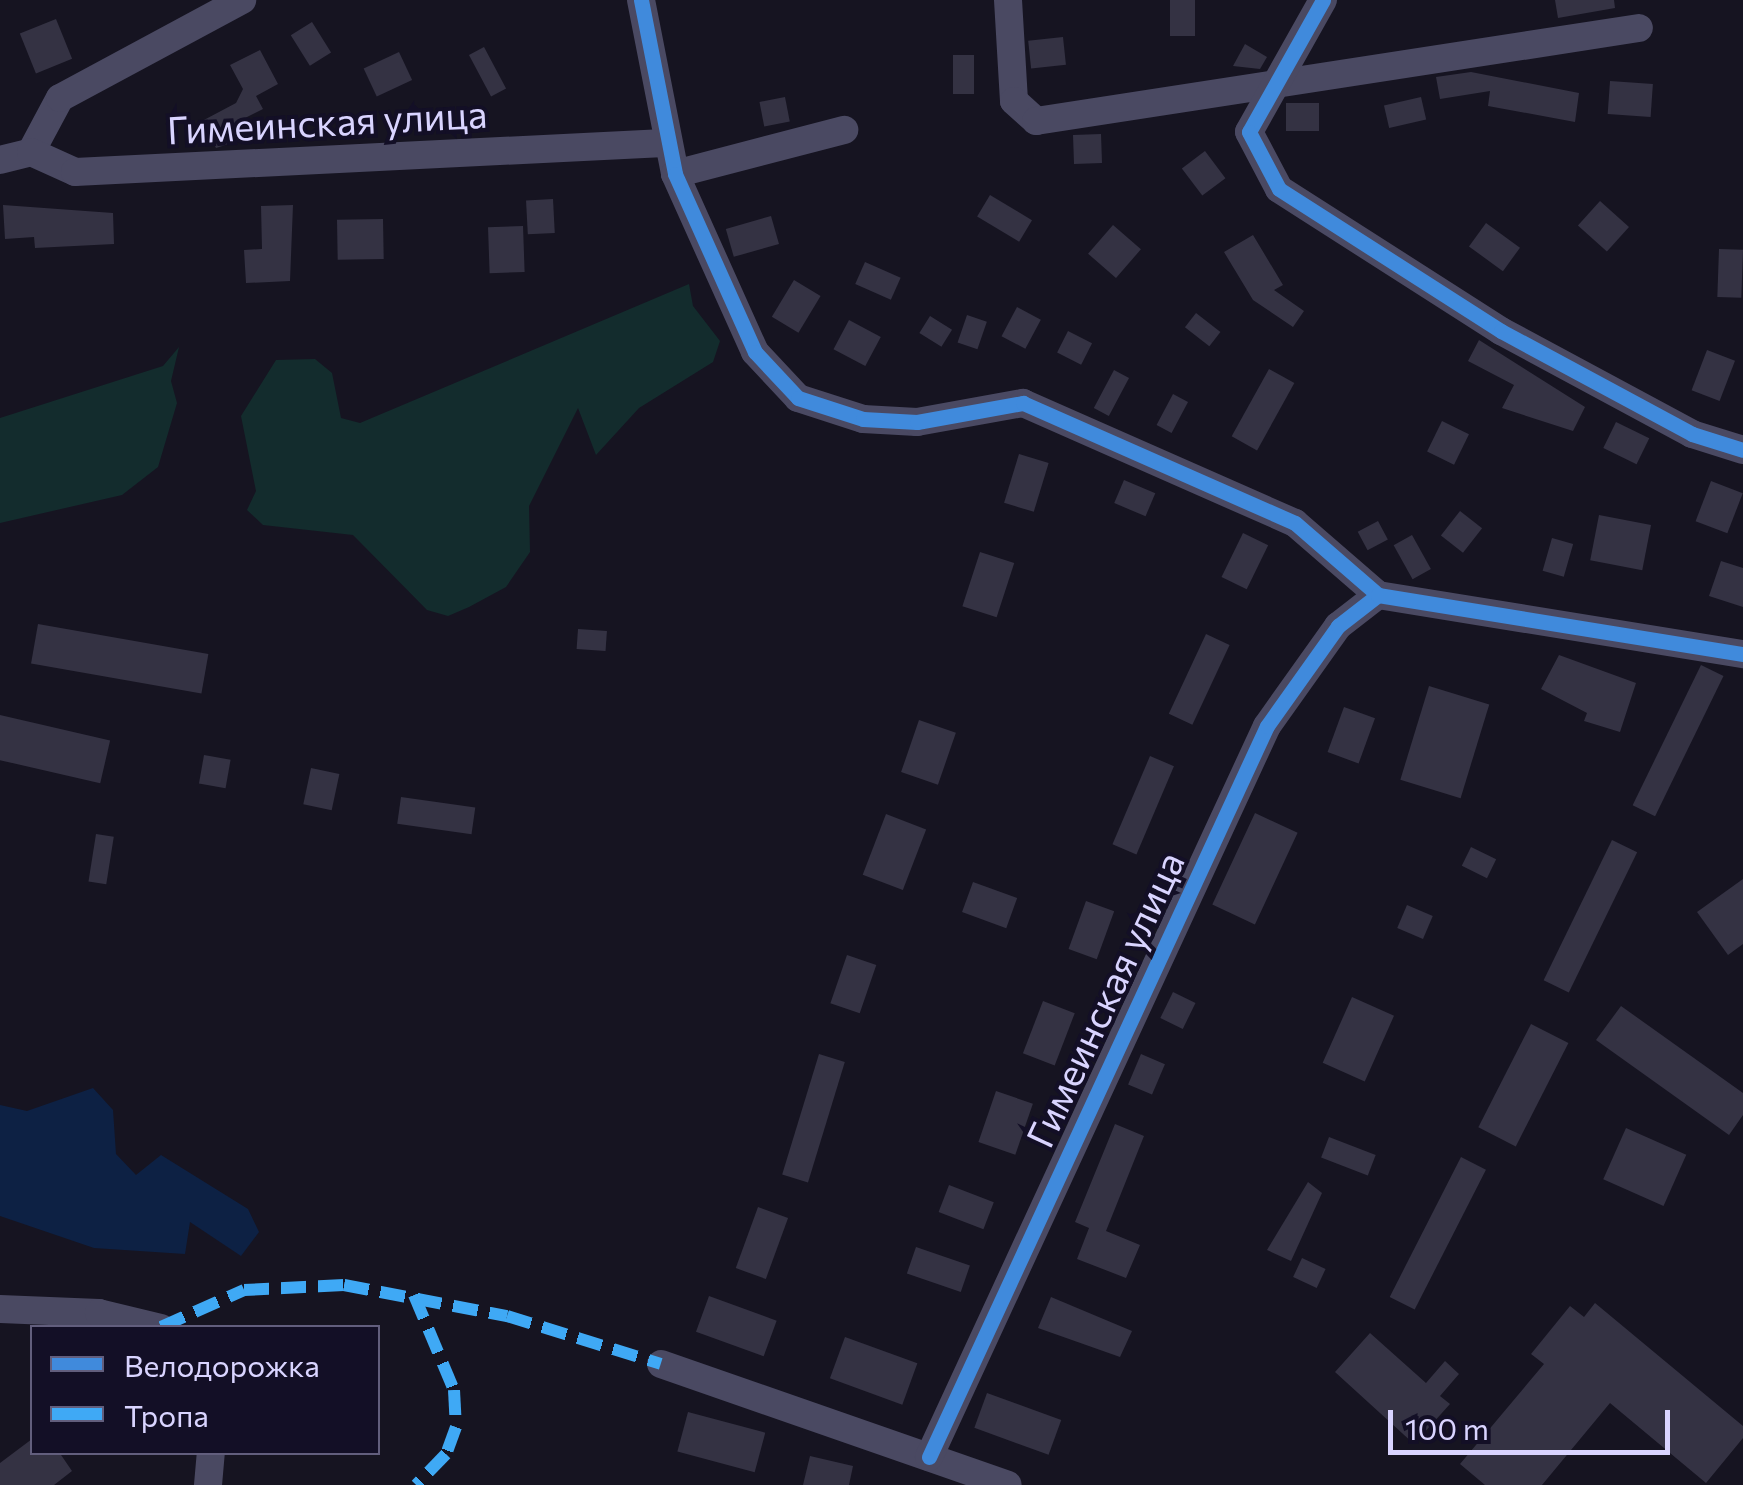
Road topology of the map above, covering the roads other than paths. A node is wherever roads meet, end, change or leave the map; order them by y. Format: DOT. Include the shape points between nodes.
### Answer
graph roads {
  1 [pos="242,0"];
  2 [pos="642,0"];
  3 [pos="1008,0"];
  4 [pos="1323,0"];
  5 [pos="1639,28"];
  6 [pos="1271,88"];
  7 [pos="844,130"];
  8 [pos="664,143"];
  9 [pos="31,152"];
  10 [pos="0,160"];
  11 [pos="675,174"];
  12 [pos="1743,450"];
  13 [pos="1378,595"];
  14 [pos="1743,654"];
  15 [pos="0,1310"];
  16 [pos="149,1325"];
  17 [pos="661,1364"];
  18 [pos="212,1455"];
  19 [pos="928,1457"];
  20 [pos="208,1485"];
  21 [pos="1008,1485"];
  1 -- 9 [label="street" via="60,98"];
  2 -- 8 [label="street"];
  3 -- 6 [label="street" via="1014,102 1036,120"];
  4 -- 6 [label="street"];
  5 -- 6 [label="street"];
  6 -- 12 [label="street" via="1249,145 1291,198 1620,398"];
  7 -- 11 [label="street"];
  8 -- 9 [label="street, Гимеинская улица" via="76,172"];
  8 -- 11 [label="street"];
  9 -- 10 [label="street"];
  11 -- 13 [label="street" via="755,352 798,398 863,419 917,422 1023,403 1295,523"];
  13 -- 14 [label="street"];
  13 -- 19 [label="street, Гимеинская улица" via="1338,626 1267,726"];
  15 -- 16 [label="street" via="98,1312"];
  17 -- 19 [label="street"];
  18 -- 20 [label="street"];
  19 -- 21 [label="street"];
}
